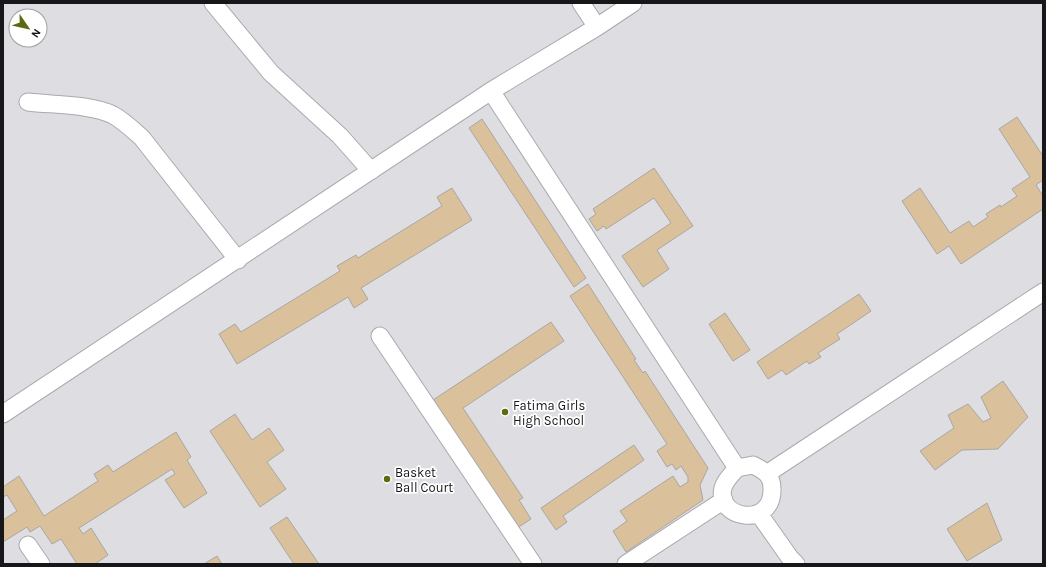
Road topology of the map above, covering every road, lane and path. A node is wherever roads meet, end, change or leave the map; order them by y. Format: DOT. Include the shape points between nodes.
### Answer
graph roads {
  1 [pos="213,3"];
  2 [pos="580,3"];
  3 [pos="633,3"];
  4 [pos="597,27"];
  5 [pos="491,91"];
  6 [pos="28,102"];
  7 [pos="371,171"];
  8 [pos="238,260"];
  9 [pos="1043,292"];
  10 [pos="380,336"];
  11 [pos="3,414"];
  12 [pos="737,468"];
  13 [pos="768,473"];
  14 [pos="724,500"];
  15 [pos="759,514"];
  16 [pos="28,545"];
  17 [pos="41,564"];
  18 [pos="533,564"];
  19 [pos="626,564"];
  20 [pos="796,564"];
  1 -- 7 [label="street" via="271,73 340,136"];
  2 -- 4 [label="street"];
  3 -- 4 [label="street"];
  4 -- 5 [label="street"];
  5 -- 7 [label="street"];
  5 -- 12 [label="street"];
  6 -- 8 [label="street" via="98,110 126,123 142,138"];
  7 -- 8 [label="street"];
  8 -- 11 [label="street"];
  9 -- 13 [label="street"];
  10 -- 18 [label="street"];
  12 -- 13 [label="street" via="753,465"];
  12 -- 14 [label="street" via="723,489"];
  13 -- 15 [label="street" via="772,484 772,496"];
  14 -- 15 [label="street" via="733,512 746,517"];
  14 -- 19 [label="street"];
  15 -- 20 [label="street"];
  16 -- 17 [label="street"];
}
